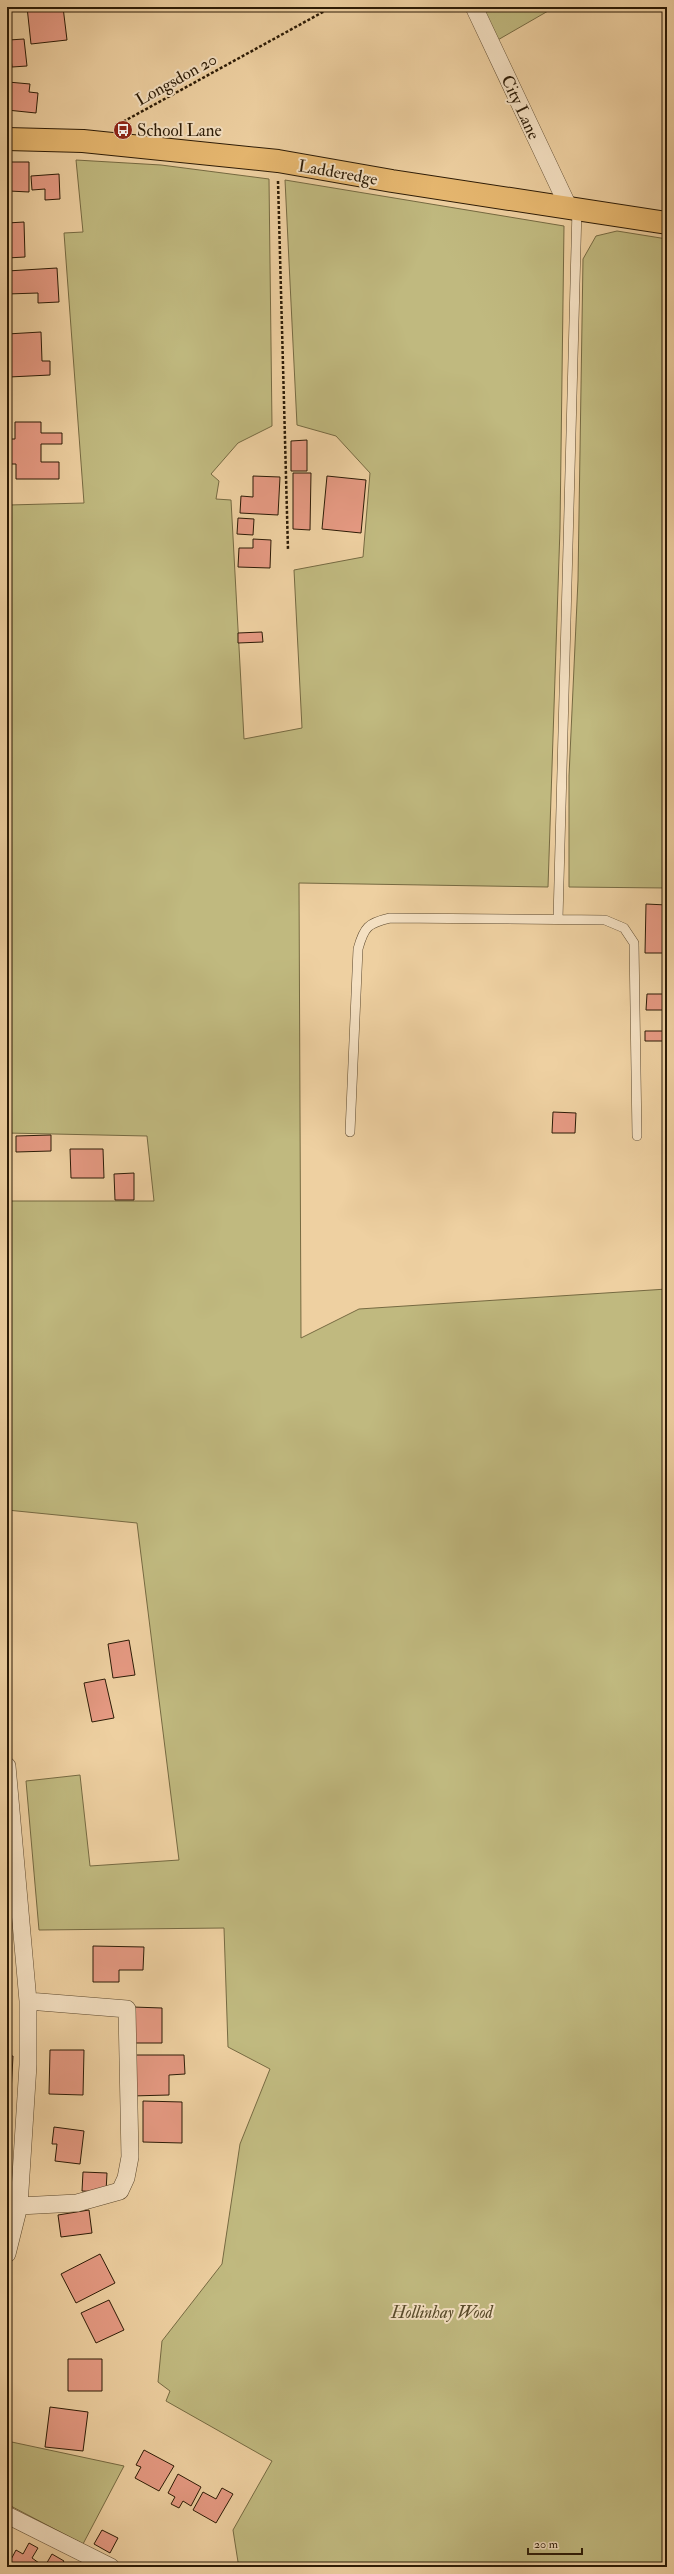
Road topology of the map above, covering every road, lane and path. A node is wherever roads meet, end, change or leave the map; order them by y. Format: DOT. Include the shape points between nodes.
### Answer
graph roads {
  1 [pos="332,7"];
  2 [pos="474,7"];
  3 [pos="7,139"];
  4 [pos="107,144"];
  5 [pos="278,161"];
  6 [pos="572,207"];
  7 [pos="667,223"];
  8 [pos="288,550"];
  9 [pos="558,919"];
  10 [pos="350,1132"];
  11 [pos="637,1136"];
  12 [pos="7,1766"];
  13 [pos="28,2001"];
  14 [pos="19,2206"];
  15 [pos="7,2254"];
  16 [pos="7,2515"];
  17 [pos="111,2567"];
  1 -- 4 [label="path, Longsdon 20" via="107,130"];
  2 -- 6 [label="street, City Lane"];
  3 -- 4 [label="highway, Ladderedge"];
  4 -- 5 [label="highway, Ladderedge"];
  5 -- 6 [label="highway, Ladderedge" via="392,181"];
  5 -- 8 [label="path"];
  6 -- 7 [label="highway, Ladderedge"];
  6 -- 9 [label="lane"];
  9 -- 10 [label="lane" via="390,918 374,921 363,932 358,949"];
  9 -- 11 [label="lane" via="605,920 624,928 634,943"];
  12 -- 13 [label="street"];
  13 -- 14 [label="street" via="28,2065"];
  13 -- 14 [label="street" via="127,2008 130,2157 126,2178 120,2191 77,2203"];
  14 -- 15 [label="street"];
  16 -- 17 [label="street"];
}
